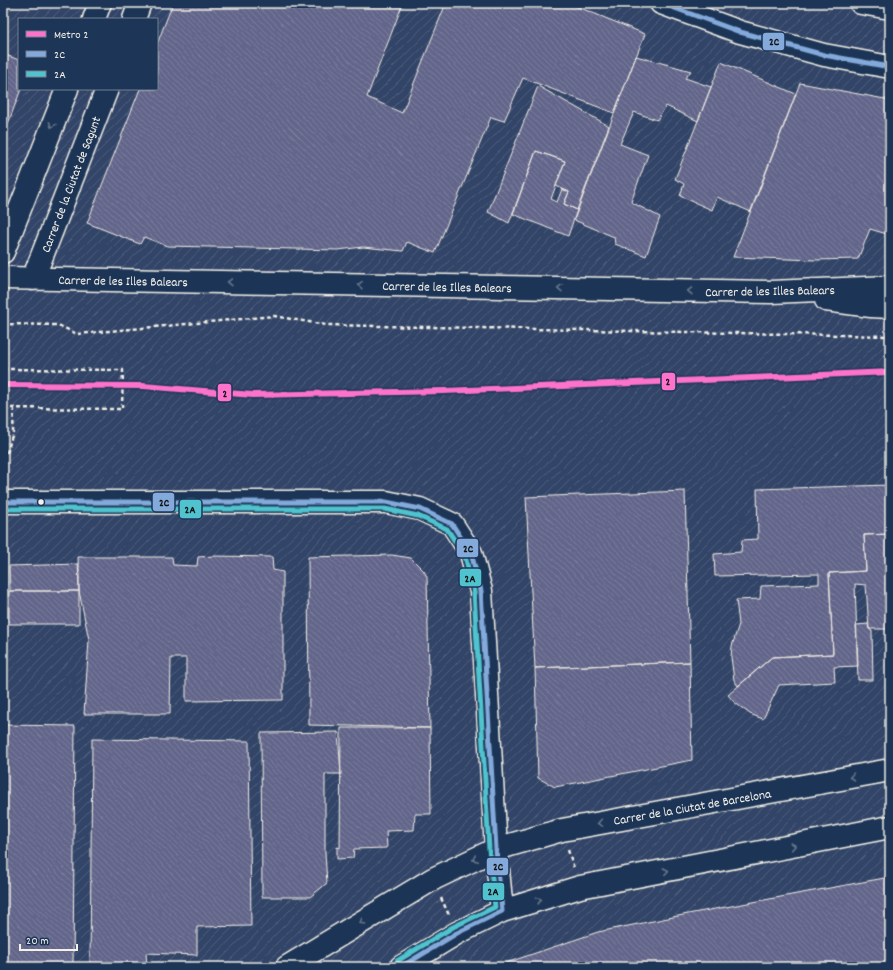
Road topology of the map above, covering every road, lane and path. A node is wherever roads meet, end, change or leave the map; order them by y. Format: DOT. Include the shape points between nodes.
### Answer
graph roads {
  1 [pos="100,3"];
  2 [pos="140,3"];
  3 [pos="661,3"];
  4 [pos="861,3"];
  5 [pos="890,8"];
  6 [pos="94,18"];
  7 [pos="134,18"];
  8 [pos="890,68"];
  9 [pos="67,90"];
  10 [pos="106,90"];
  11 [pos="3,252"];
  12 [pos="3,278"];
  13 [pos="32,279"];
  14 [pos="890,287"];
  15 [pos="771,292"];
  16 [pos="890,307"];
  17 [pos="3,324"];
  18 [pos="890,336"];
  19 [pos="3,369"];
  20 [pos="3,408"];
  21 [pos="14,408"];
  22 [pos="7,453"];
  23 [pos="3,502"];
  24 [pos="890,770"];
  25 [pos="890,828"];
  26 [pos="562,830"];
  27 [pos="496,849"];
  28 [pos="433,879"];
  29 [pos="580,888"];
  30 [pos="502,911"];
  31 [pos="457,933"];
  32 [pos="287,967"];
  33 [pos="401,967"];
  1 -- 6 [label="street"];
  2 -- 7 [label="street"];
  3 -- 8 [label="street" via="740,32 824,55"];
  4 -- 5 [label="street"];
  9 -- 11 [label="street, one-way"];
  10 -- 13 [label="street, Carrer de la Ciutat de Sagunt"];
  12 -- 13 [label="street, Carrer de les Illes Balears"];
  15 -- 13 [label="street, Carrer de les Illes Balears, one-way"];
  14 -- 15 [label="street, Carrer de les Illes Balears"];
  15 -- 16 [label="street"];
  17 -- 18 [label="path" via="58,325 77,334 274,316 326,325"];
  19 -- 21 [label="path" via="123,370 122,409"];
  20 -- 21 [label="path"];
  21 -- 22 [label="path" via="13,432"];
  23 -- 27 [label="street" via="386,502 420,508 452,524 471,553 481,591"];
  24 -- 26 [label="street, Carrer de la Ciutat de Barcelona, one-way"];
  29 -- 25 [label="street, one-way"];
  26 -- 27 [label="street, Carrer de la Ciutat de Barcelona"];
  26 -- 29 [label="path"];
  27 -- 28 [label="street, Carrer de la Ciutat de Barcelona, one-way"];
  27 -- 30 [label="street"];
  28 -- 31 [label="path"];
  28 -- 32 [label="street, Carrer de la Ciutat de Barcelona, one-way"];
  30 -- 29 [label="street, one-way"];
  30 -- 31 [label="street"];
  31 -- 33 [label="street"];
}
